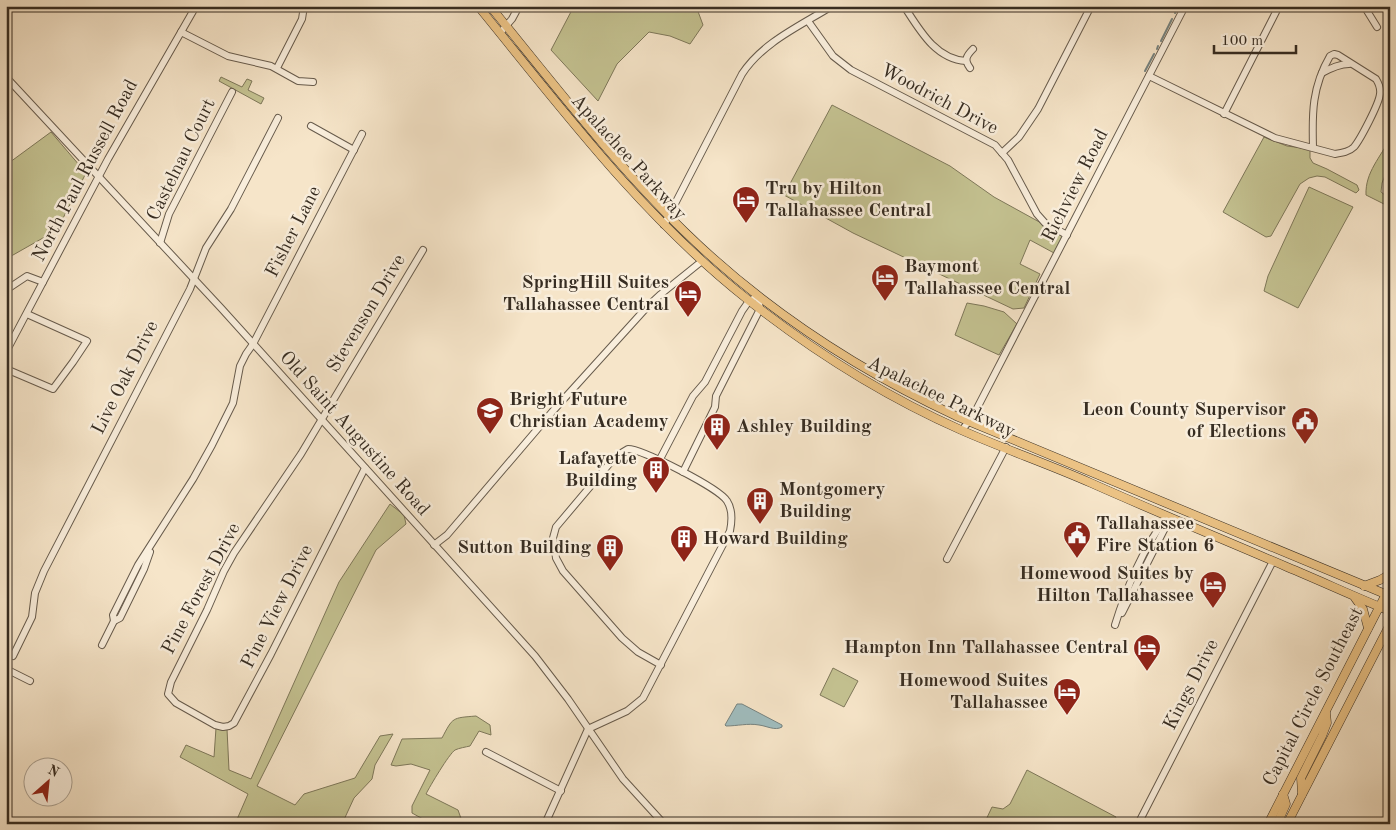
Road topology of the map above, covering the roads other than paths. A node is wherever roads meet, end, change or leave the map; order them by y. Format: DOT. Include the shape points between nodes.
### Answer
graph roads {
  1 [pos="196,6"];
  2 [pos="304,6"];
  3 [pos="478,6"];
  4 [pos="490,6"];
  5 [pos="519,6"];
  6 [pos="832,6"];
  7 [pos="904,6"];
  8 [pos="1092,6"];
  9 [pos="1185,6"];
  10 [pos="1280,6"];
  11 [pos="1364,6"];
  12 [pos="808,21"];
  13 [pos="506,26"];
  14 [pos="1377,27"];
  15 [pos="181,32"];
  16 [pos="500,33"];
  17 [pos="973,50"];
  18 [pos="966,61"];
  19 [pos="1352,64"];
  20 [pos="277,68"];
  21 [pos="970,68"];
  22 [pos="1322,73"];
  23 [pos="1149,76"];
  24 [pos="6,77"];
  25 [pos="313,82"];
  26 [pos="232,92"];
  27 [pos="1224,114"];
  28 [pos="278,118"];
  29 [pos="311,126"];
  30 [pos="362,134"];
  31 [pos="1313,147"];
  32 [pos="354,150"];
  33 [pos="1002,153"];
  34 [pos="99,176"];
  35 [pos="669,216"];
  36 [pos="664,225"];
  37 [pos="1067,235"];
  38 [pos="160,243"];
  39 [pos="423,250"];
  40 [pos="702,261"];
  41 [pos="194,278"];
  42 [pos="43,282"];
  43 [pos="6,290"];
  44 [pos="758,296"];
  45 [pos="749,301"];
  46 [pos="760,309"];
  47 [pos="27,314"];
  48 [pos="253,344"];
  49 [pos="6,352"];
  50 [pos="6,369"];
  51 [pos="845,369"];
  52 [pos="868,370"];
  53 [pos="321,420"];
  54 [pos="969,422"];
  55 [pos="962,430"];
  56 [pos="1006,447"];
  57 [pos="659,461"];
  58 [pos="365,468"];
  59 [pos="1083,469"];
  60 [pos="683,472"];
  61 [pos="1115,482"];
  62 [pos="1090,483"];
  63 [pos="1172,506"];
  64 [pos="1167,517"];
  65 [pos="434,545"];
  66 [pos="1273,548"];
  67 [pos="1260,555"];
  68 [pos="947,559"];
  69 [pos="1273,561"];
  70 [pos="1390,574"];
  71 [pos="1364,586"];
  72 [pos="1390,586"];
  73 [pos="1388,595"];
  74 [pos="1354,597"];
  75 [pos="1379,607"];
  76 [pos="1390,612"];
  77 [pos="1390,624"];
  78 [pos="1368,628"];
  79 [pos="1386,635"];
  80 [pos="102,645"];
  81 [pos="13,656"];
  82 [pos="661,665"];
  83 [pos="6,669"];
  84 [pos="30,681"];
  85 [pos="1326,711"];
  86 [pos="198,715"];
  87 [pos="588,729"];
  88 [pos="486,752"];
  89 [pos="561,791"];
  90 [pos="1283,794"];
  91 [pos="1302,794"];
  92 [pos="545,824"];
  93 [pos="664,824"];
  94 [pos="1138,824"];
  95 [pos="1268,824"];
  96 [pos="1277,824"];
  97 [pos="1287,824"];
  1 -- 15 [label="street, North Paul Russell Road"];
  2 -- 20 [label="street" via="302,19"];
  3 -- 16 [label="main road, Apalachee Parkway"];
  4 -- 13 [label="main road, Apalachee Parkway"];
  5 -- 13 [label="street"];
  6 -- 12 [label="street"];
  7 -- 18 [label="street" via="928,41 950,58"];
  8 -- 33 [label="street" via="1038,109 1019,137"];
  9 -- 23 [label="street, Richview Road"];
  10 -- 27 [label="street"];
  11 -- 14 [label="street"];
  12 -- 33 [label="street, Woodrich Drive" via="832,56 851,70 983,138"];
  12 -- 35 [label="street" via="770,44 749,63"];
  13 -- 16 [label="street"];
  13 -- 35 [label="main road, Apalachee Parkway" via="624,169"];
  15 -- 20 [label="street" via="228,56"];
  15 -- 34 [label="street, North Paul Russell Road"];
  16 -- 36 [label="main road, Apalachee Parkway" via="608,164"];
  17 -- 18 [label="street"];
  18 -- 21 [label="street"];
  19 -- 22 [label="street" via="1342,64"];
  19 -- 22 [label="street" via="1332,55"];
  19 -- 31 [label="street" via="1376,79 1380,88 1376,105 1354,147 1335,154"];
  20 -- 25 [label="street" via="298,81"];
  22 -- 31 [label="street" via="1314,94"];
  23 -- 27 [label="street"];
  23 -- 37 [label="street, Richview Road"];
  24 -- 34 [label="street, Old Saint Augustine Road"];
  26 -- 38 [label="street, Castelnau Court" via="169,214"];
  27 -- 31 [label="street" via="1275,138"];
  28 -- 41 [label="street, Live Oak Drive" via="232,209 206,248"];
  29 -- 32 [label="street"];
  30 -- 32 [label="street, Fisher Lane"];
  32 -- 48 [label="street, Fisher Lane"];
  33 -- 37 [label="street, Woodrich Drive" via="1037,214 1045,223"];
  34 -- 38 [label="street, Old Saint Augustine Road"];
  34 -- 42 [label="street, North Paul Russell Road"];
  35 -- 36 [label="street"];
  35 -- 44 [label="main road, Apalachee Parkway"];
  36 -- 40 [label="main road, Apalachee Parkway"];
  37 -- 54 [label="street, Richview Road"];
  38 -- 41 [label="street, Old Saint Augustine Road"];
  39 -- 53 [label="street, Stevenson Drive"];
  40 -- 45 [label="main road, Apalachee Parkway"];
  40 -- 65 [label="street" via="647,308 552,412 447,535"];
  41 -- 48 [label="street, Old Saint Augustine Road"];
  41 -- 81 [label="street, Live Oak Drive" via="44,571 35,592 32,617"];
  42 -- 43 [label="street" via="27,276"];
  42 -- 47 [label="street, North Paul Russell Road"];
  44 -- 45 [label="street"];
  44 -- 46 [label="street"];
  44 -- 52 [label="main road, Apalachee Parkway"];
  45 -- 46 [label="main road, Apalachee Parkway"];
  45 -- 57 [label="street"];
  46 -- 51 [label="main road, Apalachee Parkway"];
  46 -- 60 [label="street" via="716,396 715,407"];
  47 -- 49 [label="street, North Paul Russell Road"];
  47 -- 50 [label="street" via="87,341 53,389"];
  48 -- 53 [label="street, Old Saint Augustine Road"];
  48 -- 80 [label="street, Fisher Lane" via="240,366 234,403 193,479 138,565"];
  51 -- 52 [label="main road"];
  51 -- 55 [label="main road, Apalachee Parkway"];
  52 -- 54 [label="main road, Apalachee Parkway"];
  53 -- 58 [label="street, Old Saint Augustine Road"];
  53 -- 86 [label="street, Pine Forest Drive" via="227,566 171,682 168,694 173,701"];
  54 -- 55 [label="street, Richview Road"];
  54 -- 59 [label="main road, Apalachee Parkway"];
  55 -- 56 [label="main road, Apalachee Parkway"];
  56 -- 62 [label="main road, Apalachee Parkway"];
  56 -- 68 [label="street"];
  57 -- 60 [label="street"];
  57 -- 82 [label="street" via="631,449 618,455 561,520 553,538 562,571 622,638"];
  58 -- 65 [label="street, Old Saint Augustine Road"];
  58 -- 86 [label="street, Pine View Drive" via="237,720 223,727"];
  59 -- 61 [label="main road, Apalachee Parkway"];
  59 -- 62 [label="main road"];
  60 -- 82 [label="street" via="718,491 728,502 732,517 730,531"];
  61 -- 62 [label="main road"];
  61 -- 63 [label="main road, Apalachee Parkway"];
  62 -- 64 [label="main road, Apalachee Parkway"];
  63 -- 64 [label="main road"];
  63 -- 66 [label="main road, Apalachee Parkway"];
  64 -- 64 [label="street" via="1158,528 1124,596 1115,625 1164,530"];
  64 -- 67 [label="main road, Apalachee Parkway"];
  65 -- 87 [label="street, Old Saint Augustine Road" via="535,656"];
  66 -- 67 [label="main road"];
  66 -- 71 [label="main road, Apalachee Parkway"];
  67 -- 69 [label="main road, Apalachee Parkway"];
  69 -- 74 [label="main road, Apalachee Parkway"];
  69 -- 94 [label="street, Kings Drive"];
  70 -- 71 [label="main road"];
  71 -- 73 [label="main road, Apalachee Parkway"];
  72 -- 73 [label="main road, Capital Circle Southeast"];
  73 -- 75 [label="main road, Capital Circle Southeast"];
  74 -- 75 [label="main road, Apalachee Parkway"];
  74 -- 78 [label="main road" via="1363,609"];
  75 -- 76 [label="main road, Apalachee Parkway"];
  75 -- 78 [label="main road, Capital Circle Southeast"];
  77 -- 79 [label="main road, Capital Circle Southeast"];
  78 -- 85 [label="main road, Capital Circle Southeast"];
  79 -- 91 [label="main road, Capital Circle Southeast"];
  82 -- 87 [label="street" via="647,693 632,708"];
  83 -- 84 [label="street"];
  85 -- 90 [label="main road, Capital Circle Southeast"];
  85 -- 91 [label="main road" via="1327,723 1301,778"];
  87 -- 89 [label="street"];
  87 -- 93 [label="street, Old Saint Augustine Road" via="623,779"];
  88 -- 89 [label="street"];
  89 -- 92 [label="street"];
  90 -- 95 [label="main road, Capital Circle Southeast"];
  90 -- 96 [label="main road" via="1286,804"];
  91 -- 97 [label="main road, Capital Circle Southeast"];
}
